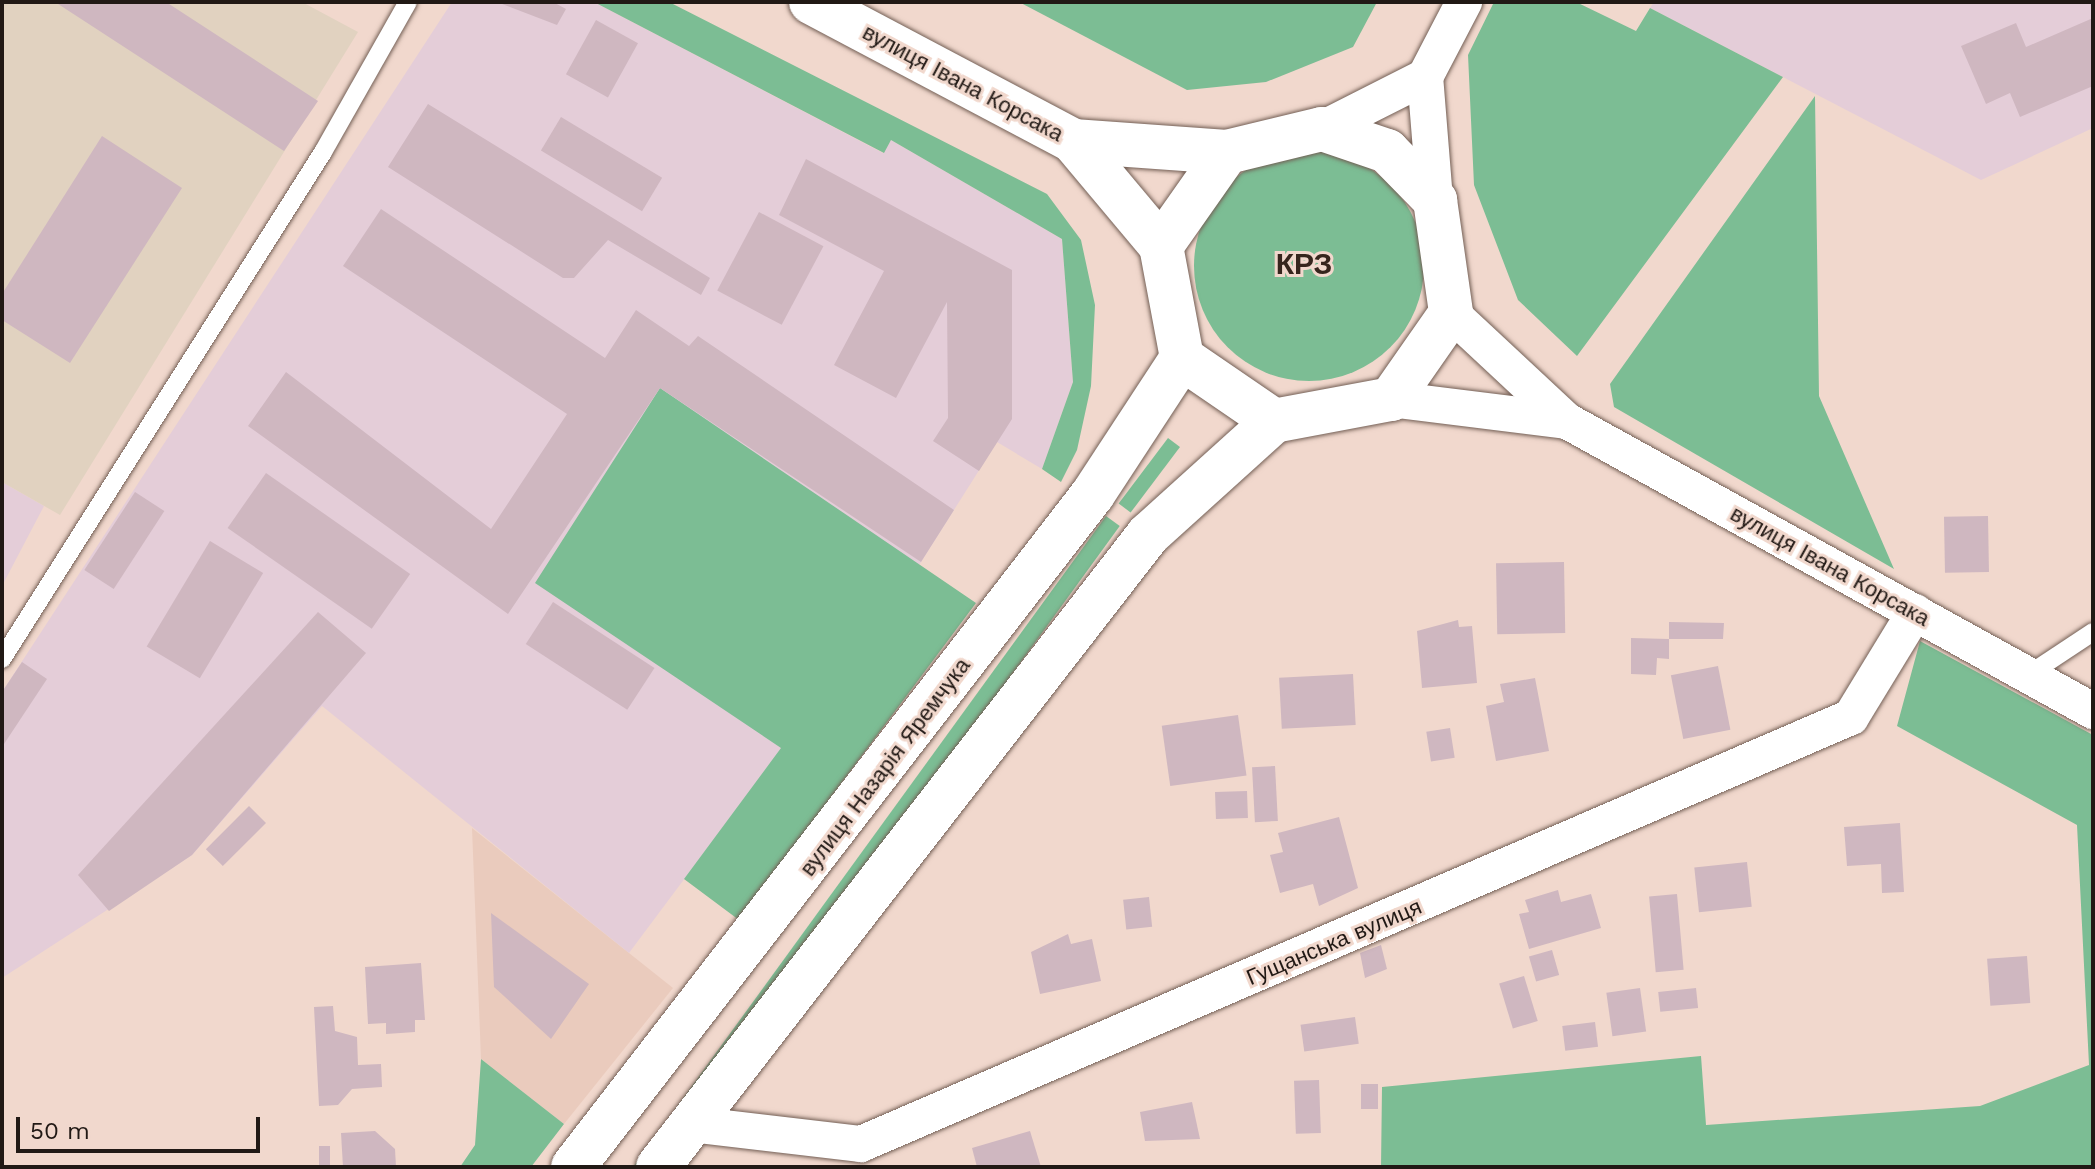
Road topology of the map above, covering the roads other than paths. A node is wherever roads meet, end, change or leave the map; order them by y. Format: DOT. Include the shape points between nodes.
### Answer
graph roads {
  1 [pos="408,2"];
  2 [pos="811,2"];
  3 [pos="1464,2"];
  4 [pos="1425,77"];
  5 [pos="1322,129"];
  6 [pos="1073,141"];
  7 [pos="1227,152"];
  8 [pos="1435,200"];
  9 [pos="1161,246"];
  10 [pos="1451,313"];
  11 [pos="1182,358"];
  12 [pos="1391,399"];
  13 [pos="1274,421"];
  14 [pos="1567,421"];
  15 [pos="1915,612"];
  16 [pos="2093,632"];
  17 [pos="2,659"];
  18 [pos="2028,675"];
  19 [pos="2093,711"];
  20 [pos="690,1124"];
  21 [pos="573,1167"];
  22 [pos="658,1167"];
  1 -- 17 [label="lane" via="323,152"];
  2 -- 6 [label="street, вулиця Івана Корсака"];
  3 -- 4 [label="street"];
  4 -- 5 [label="street"];
  4 -- 8 [label="street"];
  5 -- 7 [label="street"];
  5 -- 8 [label="street" via="1387,151"];
  6 -- 7 [label="street"];
  6 -- 9 [label="street"];
  7 -- 9 [label="street"];
  8 -- 10 [label="street"];
  9 -- 11 [label="street"];
  10 -- 12 [label="street"];
  10 -- 14 [label="street, вулиця Івана Корсака"];
  11 -- 13 [label="street"];
  11 -- 21 [label="street, вулиця Назарія Яремчука" via="1093,494"];
  12 -- 13 [label="street"];
  12 -- 14 [label="street, вулиця Івана Корсака"];
  13 -- 20 [label="street" via="1148,535"];
  14 -- 15 [label="street, вулиця Івана Корсака"];
  15 -- 18 [label="street, вулиця Івана Корсака"];
  15 -- 20 [label="street, Гущанська вулиця" via="1851,717 861,1144"];
  16 -- 18 [label="lane"];
  18 -- 19 [label="street, вулиця Івана Корсака"];
  20 -- 22 [label="street"];
}
